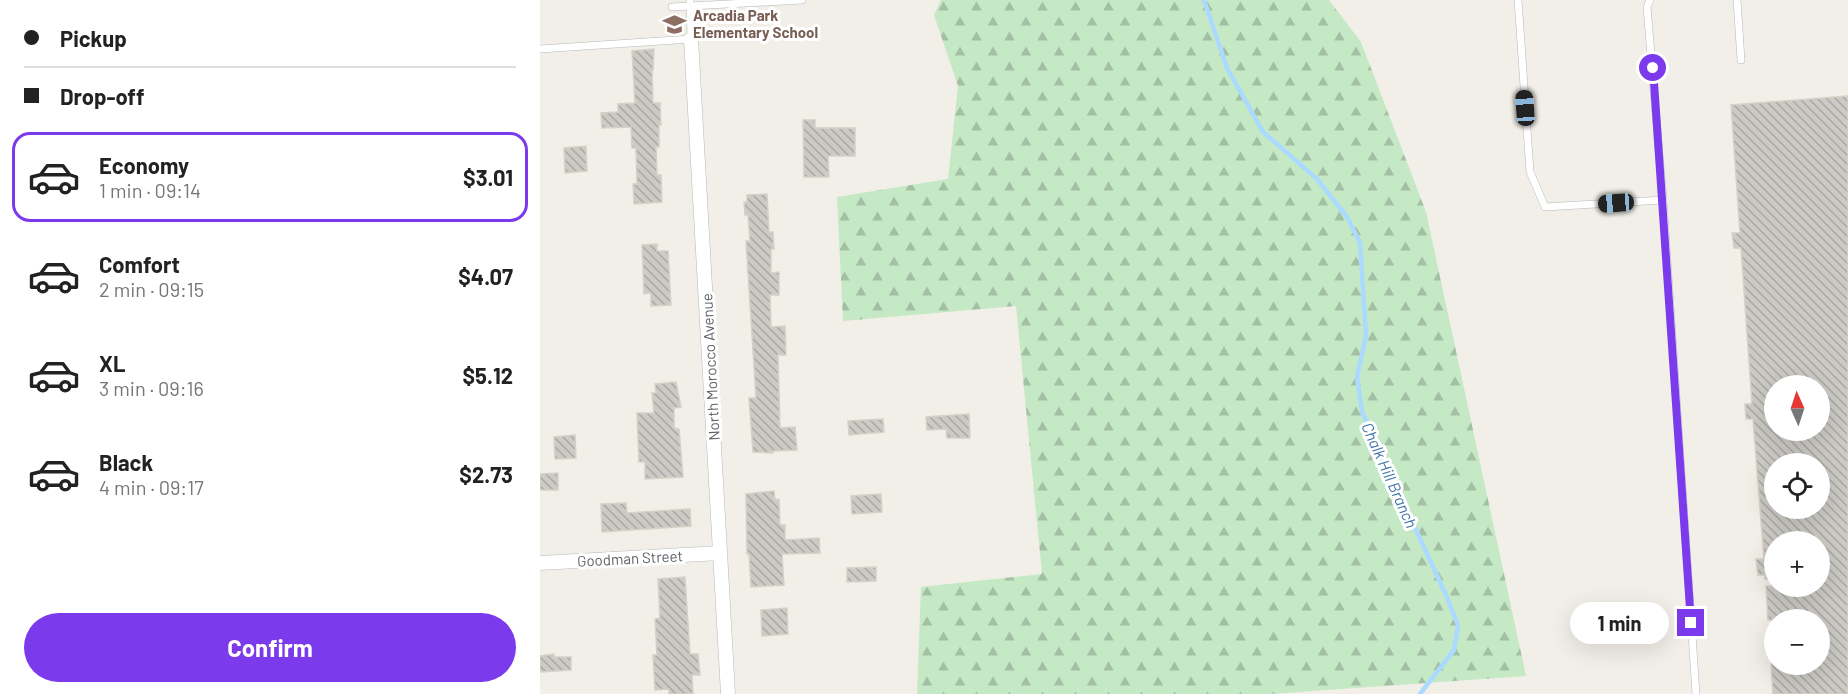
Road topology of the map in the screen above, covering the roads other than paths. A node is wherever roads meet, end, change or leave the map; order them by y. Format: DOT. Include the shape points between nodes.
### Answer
graph roads {
  1 [pos="802,0"];
  2 [pos="1518,0"];
  3 [pos="1650,0"];
  4 [pos="1737,0"];
  5 [pos="690,3"];
  6 [pos="672,7"];
  7 [pos="692,39"];
  8 [pos="540,49"];
  9 [pos="1741,60"];
  10 [pos="1663,200"];
  11 [pos="720,553"];
  12 [pos="540,563"];
  13 [pos="728,694"];
  14 [pos="1696,694"];
  1 -- 5 [label="lane"];
  2 -- 10 [label="lane" via="1530,172 1545,207"];
  3 -- 10 [label="lane" via="1647,7"];
  4 -- 9 [label="lane"];
  5 -- 6 [label="lane"];
  5 -- 7 [label="lane"];
  7 -- 8 [label="lane"];
  7 -- 11 [label="street, North Morocco Avenue"];
  10 -- 14 [label="lane"];
  11 -- 12 [label="street, Goodman Street"];
  11 -- 13 [label="street, North Morocco Avenue"];
}
